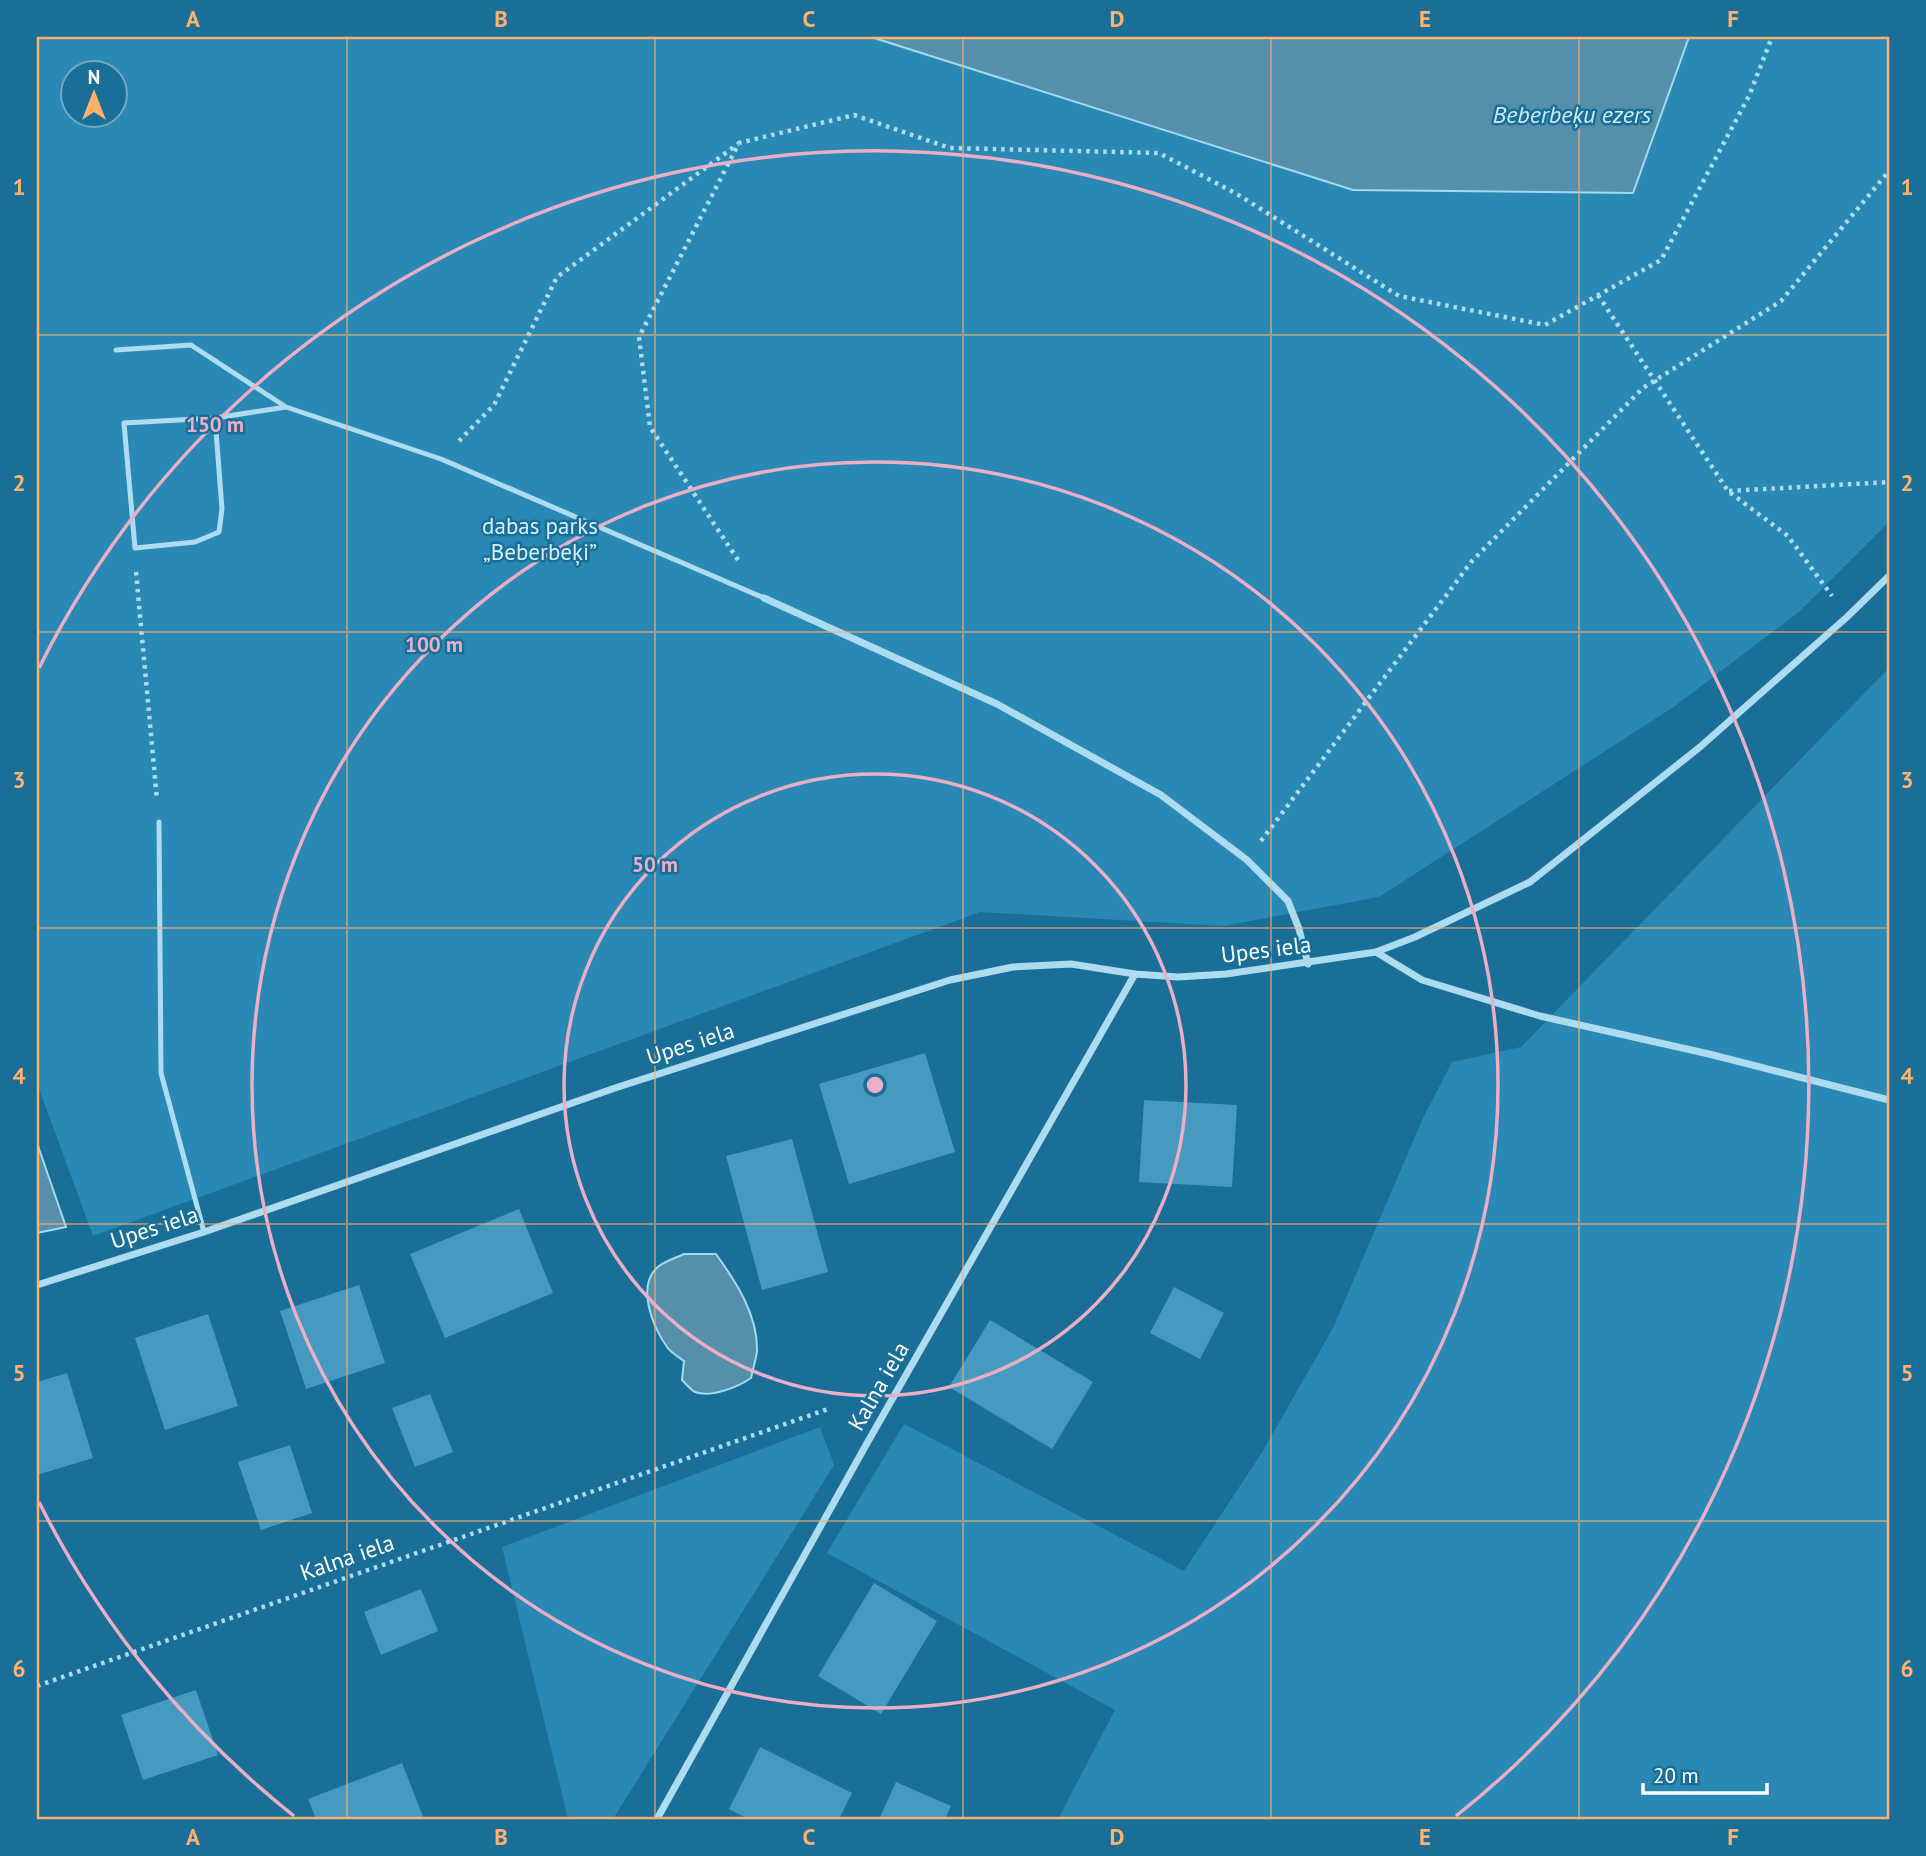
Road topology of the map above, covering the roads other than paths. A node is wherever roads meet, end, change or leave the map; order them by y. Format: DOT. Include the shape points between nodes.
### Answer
graph roads {
  1 [pos="116,350"];
  2 [pos="286,407"];
  3 [pos="215,418"];
  4 [pos="1889,576"];
  5 [pos="764,598"];
  6 [pos="159,822"];
  7 [pos="1376,952"];
  8 [pos="1308,964"];
  9 [pos="1135,974"];
  10 [pos="1889,1100"];
  11 [pos="204,1231"];
  12 [pos="37,1285"];
  13 [pos="657,1819"];
  1 -- 2 [label="lane" via="191,345"];
  2 -- 3 [label="lane"];
  2 -- 5 [label="lane" via="441,459"];
  3 -- 3 [label="lane" via="124,423 135,548 195,542 219,532 222,509"];
  4 -- 7 [label="street, Upes iela" via="1700,747 1530,882"];
  5 -- 8 [label="street" via="998,704 1161,795 1247,860 1288,901"];
  6 -- 11 [label="lane" via="161,1073"];
  7 -- 8 [label="street, Upes iela"];
  7 -- 10 [label="street" via="1422,980 1540,1016"];
  8 -- 9 [label="street, Upes iela" via="1178,977"];
  9 -- 11 [label="street, Upes iela" via="1071,964 1013,967 950,980 615,1088"];
  9 -- 13 [label="street, Kalna iela"];
  11 -- 12 [label="street, Upes iela"];
}
